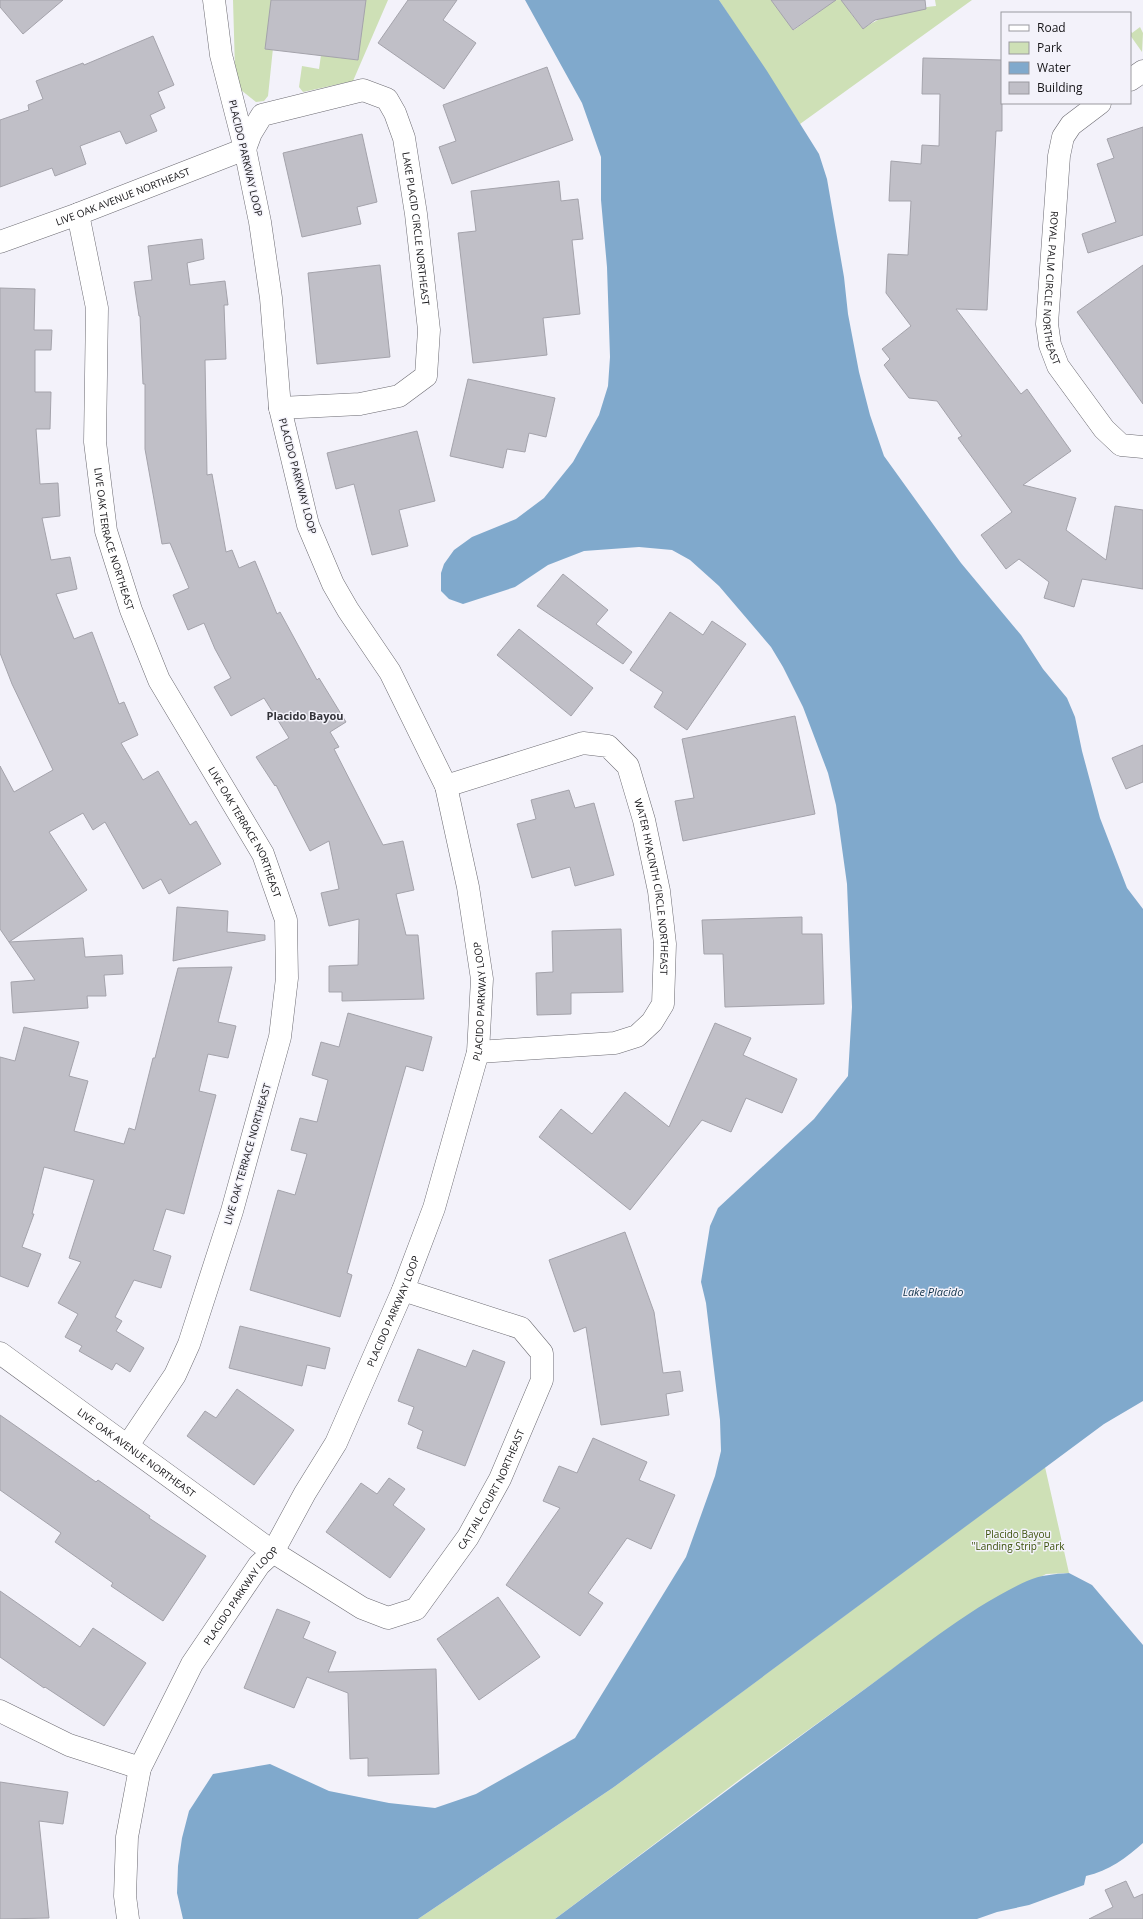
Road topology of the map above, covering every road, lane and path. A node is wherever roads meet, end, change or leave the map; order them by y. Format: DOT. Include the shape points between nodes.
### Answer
graph roads {
  1 [pos="214,0"];
  2 [pos="1143,70"];
  3 [pos="1131,79"];
  4 [pos="1099,104"];
  5 [pos="245,148"];
  6 [pos="78,214"];
  7 [pos="0,242"];
  8 [pos="280,408"];
  9 [pos="1143,447"];
  10 [pos="446,786"];
  11 [pos="478,1052"];
  12 [pos="403,1290"];
  13 [pos="0,1353"];
  14 [pos="128,1445"];
  15 [pos="273,1552"];
  16 [pos="0,1711"];
  17 [pos="140,1768"];
  18 [pos="128,1919"];
  1 -- 5 [label="street, PLACIDO PARKWAY LOOP" via="221,55"];
  2 -- 3 [label="street"];
  4 -- 9 [label="street, ROYAL PALM CIRCLE NORTHEAST" via="1071,124 1063,137 1059,156 1047,324 1050,345 1058,366 1104,429 1121,445"];
  5 -- 6 [label="street, LIVE OAK AVENUE NORTHEAST"];
  5 -- 8 [label="street, PLACIDO PARKWAY LOOP" via="270,290"];
  5 -- 8 [label="street, LAKE PLACID CIRCLE NORTHEAST" via="250,133 262,115 363,90 387,99 404,138 416,214 429,330 426,376 399,396 384,400 360,404"];
  6 -- 7 [label="street, LIVE OAK AVENUE NORTHEAST"];
  6 -- 14 [label="street, LIVE OAK TERRACE NORTHEAST" via="97,308 95,442 106,531 131,610 159,680 263,854 286,920 287,978 280,1037 232,1211 189,1344 175,1375"];
  8 -- 10 [label="street, PLACIDO PARKWAY LOOP" via="308,525 333,584 390,672"];
  10 -- 11 [label="street, PLACIDO PARKWAY LOOP" via="468,887 482,979"];
  10 -- 11 [label="street, WATER HYACINTH CIRCLE NORTHEAST" via="583,743 608,746 628,766 644,820 659,891 665,944 662,1004 652,1022 637,1036 615,1043"];
  11 -- 12 [label="street, PLACIDO PARKWAY LOOP" via="434,1208"];
  12 -- 15 [label="street, PLACIDO PARKWAY LOOP" via="336,1443"];
  12 -- 15 [label="street, CATTAIL COURT NORTHEAST" via="521,1328 542,1352 542,1380 500,1480 468,1536 416,1609 388,1618 362,1608"];
  13 -- 14 [label="street, LIVE OAK AVENUE NORTHEAST"];
  14 -- 15 [label="street, LIVE OAK AVENUE NORTHEAST"];
  15 -- 17 [label="street, PLACIDO PARKWAY LOOP" via="259,1565 192,1664"];
  16 -- 17 [label="street" via="69,1745"];
  17 -- 18 [label="street, PLACIDO PARKWAY LOOP" via="126,1837 125,1896"];
}
